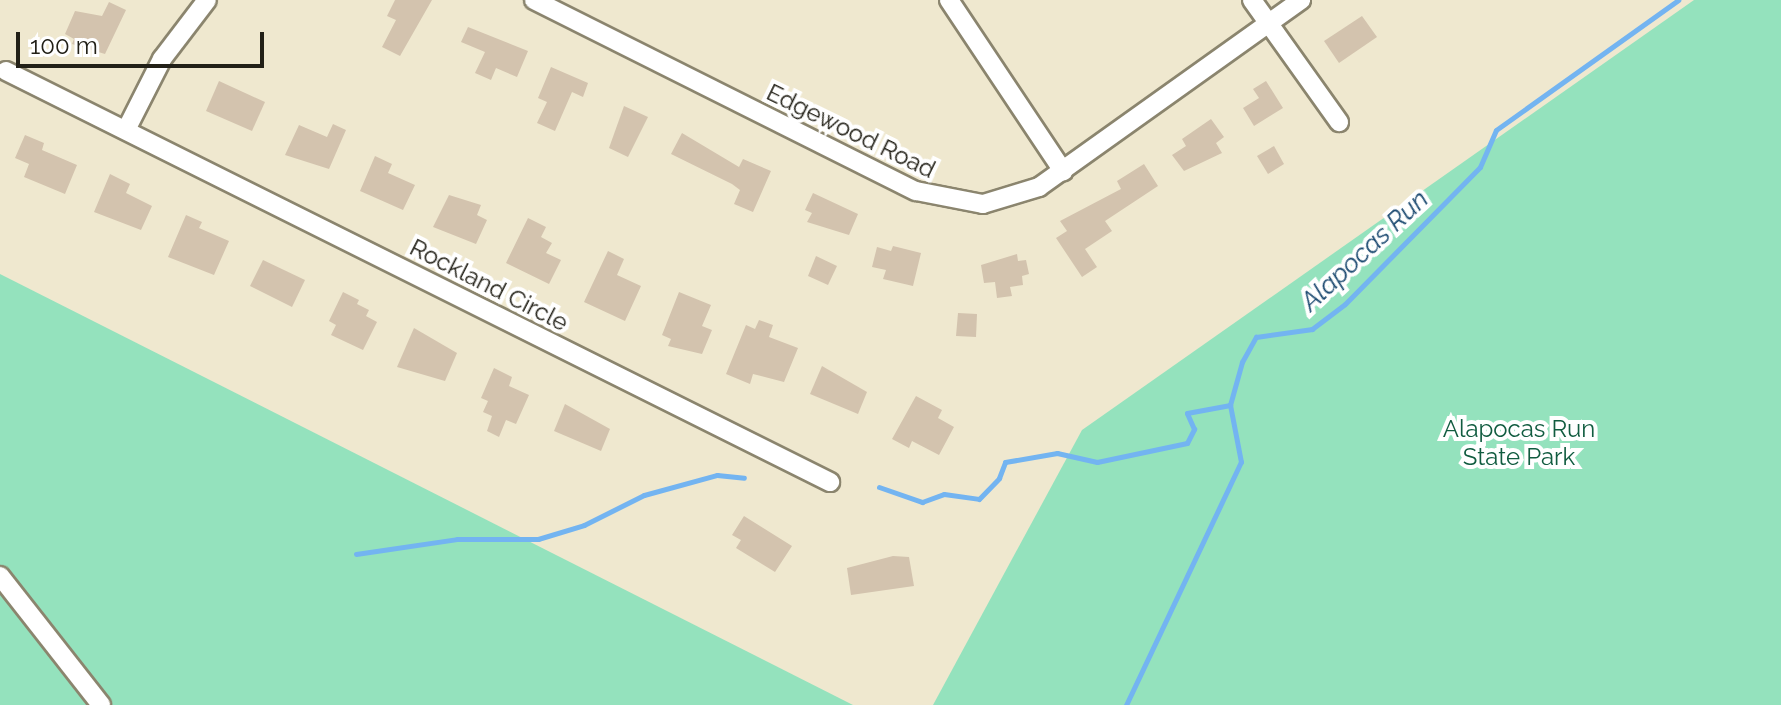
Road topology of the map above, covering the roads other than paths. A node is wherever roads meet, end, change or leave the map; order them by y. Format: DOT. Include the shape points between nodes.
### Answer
graph roads {
  1 [pos="207,0"];
  2 [pos="534,0"];
  3 [pos="949,0"];
  4 [pos="1252,0"];
  5 [pos="1301,0"];
  6 [pos="1268,23"];
  7 [pos="6,71"];
  8 [pos="1339,122"];
  9 [pos="126,130"];
  10 [pos="1063,171"];
  11 [pos="830,482"];
  12 [pos="0,576"];
  13 [pos="98,703"];
  1 -- 9 [label="street" via="162,59"];
  2 -- 10 [label="street, Edgewood Road" via="942,200 1006,200"];
  3 -- 10 [label="street"];
  4 -- 6 [label="street"];
  5 -- 6 [label="street, Edgewood Road"];
  6 -- 8 [label="street"];
  6 -- 10 [label="street, Edgewood Road"];
  7 -- 9 [label="street, Rockland Circle"];
  9 -- 11 [label="street, Rockland Circle"];
  12 -- 13 [label="street"];
}
